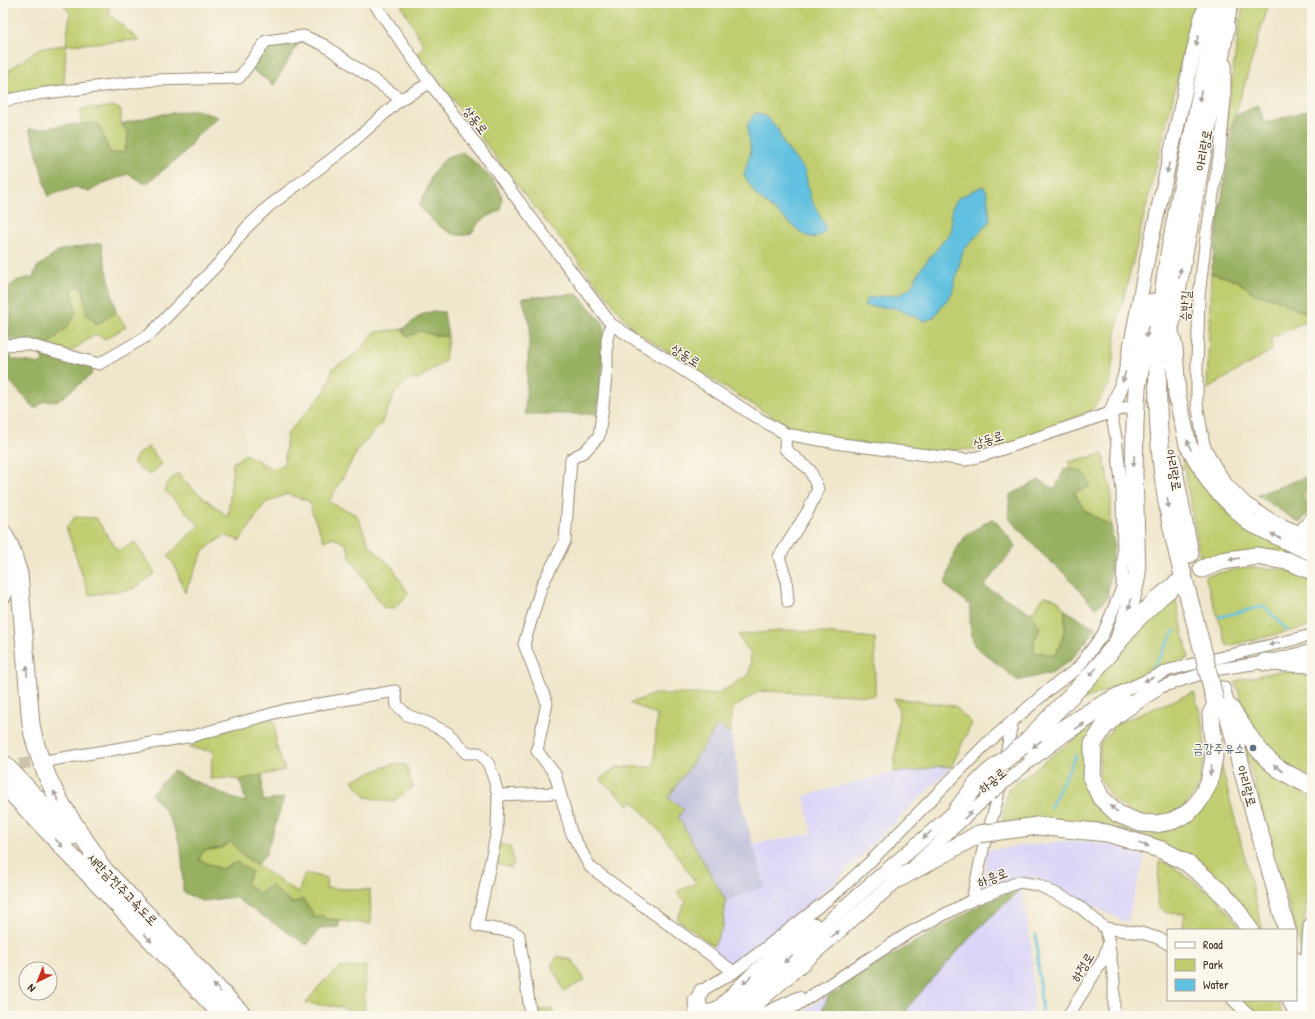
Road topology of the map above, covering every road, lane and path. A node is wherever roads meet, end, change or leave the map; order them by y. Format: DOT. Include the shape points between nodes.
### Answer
graph roads {
  1 [pos="374,3"];
  2 [pos="1206,3"];
  3 [pos="1219,3"];
  4 [pos="1231,3"];
  5 [pos="1226,27"];
  6 [pos="430,83"];
  7 [pos="401,99"];
  8 [pos="3,101"];
  9 [pos="1174,227"];
  10 [pos="611,324"];
  11 [pos="1170,331"];
  12 [pos="3,345"];
  13 [pos="1197,395"];
  14 [pos="1185,397"];
  15 [pos="1128,407"];
  16 [pos="1111,413"];
  17 [pos="786,434"];
  18 [pos="1312,517"];
  19 [pos="1299,532"];
  20 [pos="3,533"];
  21 [pos="1312,537"];
  22 [pos="1312,552"];
  23 [pos="3,554"];
  24 [pos="1202,569"];
  25 [pos="1312,571"];
  26 [pos="1176,584"];
  27 [pos="3,595"];
  28 [pos="788,602"];
  29 [pos="1312,635"];
  30 [pos="1118,642"];
  31 [pos="1312,650"];
  32 [pos="1208,654"];
  33 [pos="1266,662"];
  34 [pos="1312,664"];
  35 [pos="1154,689"];
  36 [pos="1219,699"];
  37 [pos="1012,723"];
  38 [pos="1023,750"];
  39 [pos="51,760"];
  40 [pos="3,763"];
  41 [pos="3,784"];
  42 [pos="1312,786"];
  43 [pos="560,793"];
  44 [pos="498,795"];
  45 [pos="957,810"];
  46 [pos="99,864"];
  47 [pos="893,874"];
  48 [pos="972,900"];
  49 [pos="1312,926"];
  50 [pos="1105,928"];
  51 [pos="1249,929"];
  52 [pos="1275,929"];
  53 [pos="1287,929"];
  54 [pos="1109,942"];
  55 [pos="1167,943"];
  56 [pos="734,972"];
  57 [pos="1297,980"];
  58 [pos="832,982"];
  59 [pos="701,991"];
  60 [pos="1298,999"];
  61 [pos="1234,1001"];
  62 [pos="695,1015"];
  63 [pos="223,1016"];
  64 [pos="244,1016"];
  65 [pos="531,1016"];
  66 [pos="725,1016"];
  67 [pos="743,1016"];
  68 [pos="758,1016"];
  69 [pos="780,1016"];
  70 [pos="1068,1016"];
  71 [pos="1114,1016"];
  72 [pos="1250,1016"];
  73 [pos="1300,1016"];
  74 [pos="1312,1016"];
  1 -- 6 [label="street, 상동로"];
  2 -- 16 [label="main road, one-way" via="1148,255 1125,376"];
  3 -- 9 [label="highway, 아리랑로, one-way"];
  4 -- 5 [label="main road, 아리랑로"];
  11 -- 5 [label="highway, 아리랑로, one-way"];
  5 -- 13 [label="street, 승반길" via="1232,31 1225,72 1220,151 1199,296"];
  6 -- 7 [label="street"];
  6 -- 10 [label="street, 상동로"];
  7 -- 8 [label="street" via="324,45 304,36 266,41 239,78 153,80 38,94"];
  7 -- 12 [label="street" via="345,149 269,206 148,335 99,364 27,344"];
  9 -- 30 [label="highway, one-way" via="1167,239 1160,262 1138,388 1134,466 1137,575"];
  9 -- 32 [label="highway, 아리랑로, one-way" via="1159,333 1157,395 1161,457 1182,572"];
  10 -- 17 [label="street, 상동로"];
  10 -- 43 [label="street" via="607,339 607,366 599,436 585,451 571,458 565,541 542,586 524,644 547,703 537,751 555,774"];
  22 -- 11 [label="highway, one-way" via="1249,522 1212,486 1188,446 1177,395 1174,348"];
  11 -- 32 [label="highway, 아리랑로" via="1167,352 1169,440"];
  13 -- 14 [label="street"];
  13 -- 19 [label="street, 승반길" via="1204,445 1227,484 1246,503 1268,518"];
  15 -- 16 [label="street, 상동로"];
  16 -- 17 [label="street, 상동로" via="966,460"];
  16 -- 37 [label="street" via="1122,490 1122,588 1103,634 1077,669 1052,687"];
  17 -- 28 [label="street" via="786,449 810,470 818,489 808,511 778,557 786,578"];
  18 -- 19 [label="street"];
  19 -- 21 [label="street, 승반길"];
  46 -- 20 [label="highway, one-way" via="59,801 45,774 36,748 31,725 19,574"];
  23 -- 27 [label="highway" via="7,565"];
  25 -- 24 [label="highway, one-way" via="1288,561 1256,556 1222,561"];
  26 -- 30 [label="highway" via="1138,618"];
  29 -- 38 [label="street, one-way" via="1169,670 1092,707"];
  30 -- 38 [label="highway, one-way"];
  31 -- 33 [label="street, 하공로"];
  32 -- 36 [label="highway, 아리랑로, bridge"];
  33 -- 34 [label="highway"];
  33 -- 35 [label="street, 하공로" via="1214,670"];
  36 -- 35 [label="highway, one-way" via="1211,714 1214,757 1209,783 1199,801 1188,813 1172,821 1140,823 1118,814 1101,798 1092,779 1093,744 1116,714"];
  47 -- 35 [label="street, 하공로, one-way, bridge" via="1065,736 1105,710"];
  42 -- 36 [label="highway, one-way" via="1288,775 1261,753"];
  36 -- 52 [label="highway, 아리랑로"];
  36 -- 53 [label="highway, 아리랑로" via="1242,769"];
  37 -- 48 [label="street" via="997,801"];
  37 -- 56 [label="street" via="984,746 836,893"];
  38 -- 45 [label="highway, bridge" via="988,779 976,785"];
  39 -- 44 [label="street" via="193,736 285,710 395,691 397,705 407,715 448,733 466,753 479,753 488,763"];
  40 -- 46 [label="highway, 새만금전주고속도로"];
  41 -- 63 [label="highway, 새만금전주고속도로, one-way"];
  43 -- 44 [label="street"];
  43 -- 56 [label="street" via="570,832 590,867"];
  44 -- 65 [label="street" via="497,831 477,926 520,935"];
  45 -- 47 [label="main road, 하공로, one-way"];
  64 -- 46 [label="highway, 새만금전주고속도로, one-way"];
  47 -- 51 [label="highway, one-way, bridge" via="979,834 1037,826 1107,833 1162,850 1187,864 1210,881 1232,903"];
  47 -- 59 [label="main road, one-way" via="786,946 718,1009 710,1012 699,1006"];
  47 -- 66 [label="main road, 하공로, one-way"];
  67 -- 47 [label="main road, 하공로, one-way"];
  48 -- 50 [label="street, 하흥로" via="1019,882 1038,885 1075,903"];
  48 -- 58 [label="street, 하흥로" via="907,934"];
  49 -- 60 [label="highway"];
  50 -- 54 [label="street"];
  50 -- 55 [label="street" via="1141,933"];
  54 -- 70 [label="street, 하정로" via="1104,958"];
  54 -- 71 [label="street" via="1114,981"];
  56 -- 59 [label="street"];
  57 -- 60 [label="highway"];
  58 -- 68 [label="street"];
  58 -- 69 [label="street"];
  59 -- 62 [label="street" via="694,1000"];
  60 -- 73 [label="highway"];
  60 -- 74 [label="highway"];
  61 -- 72 [label="street"];
}
